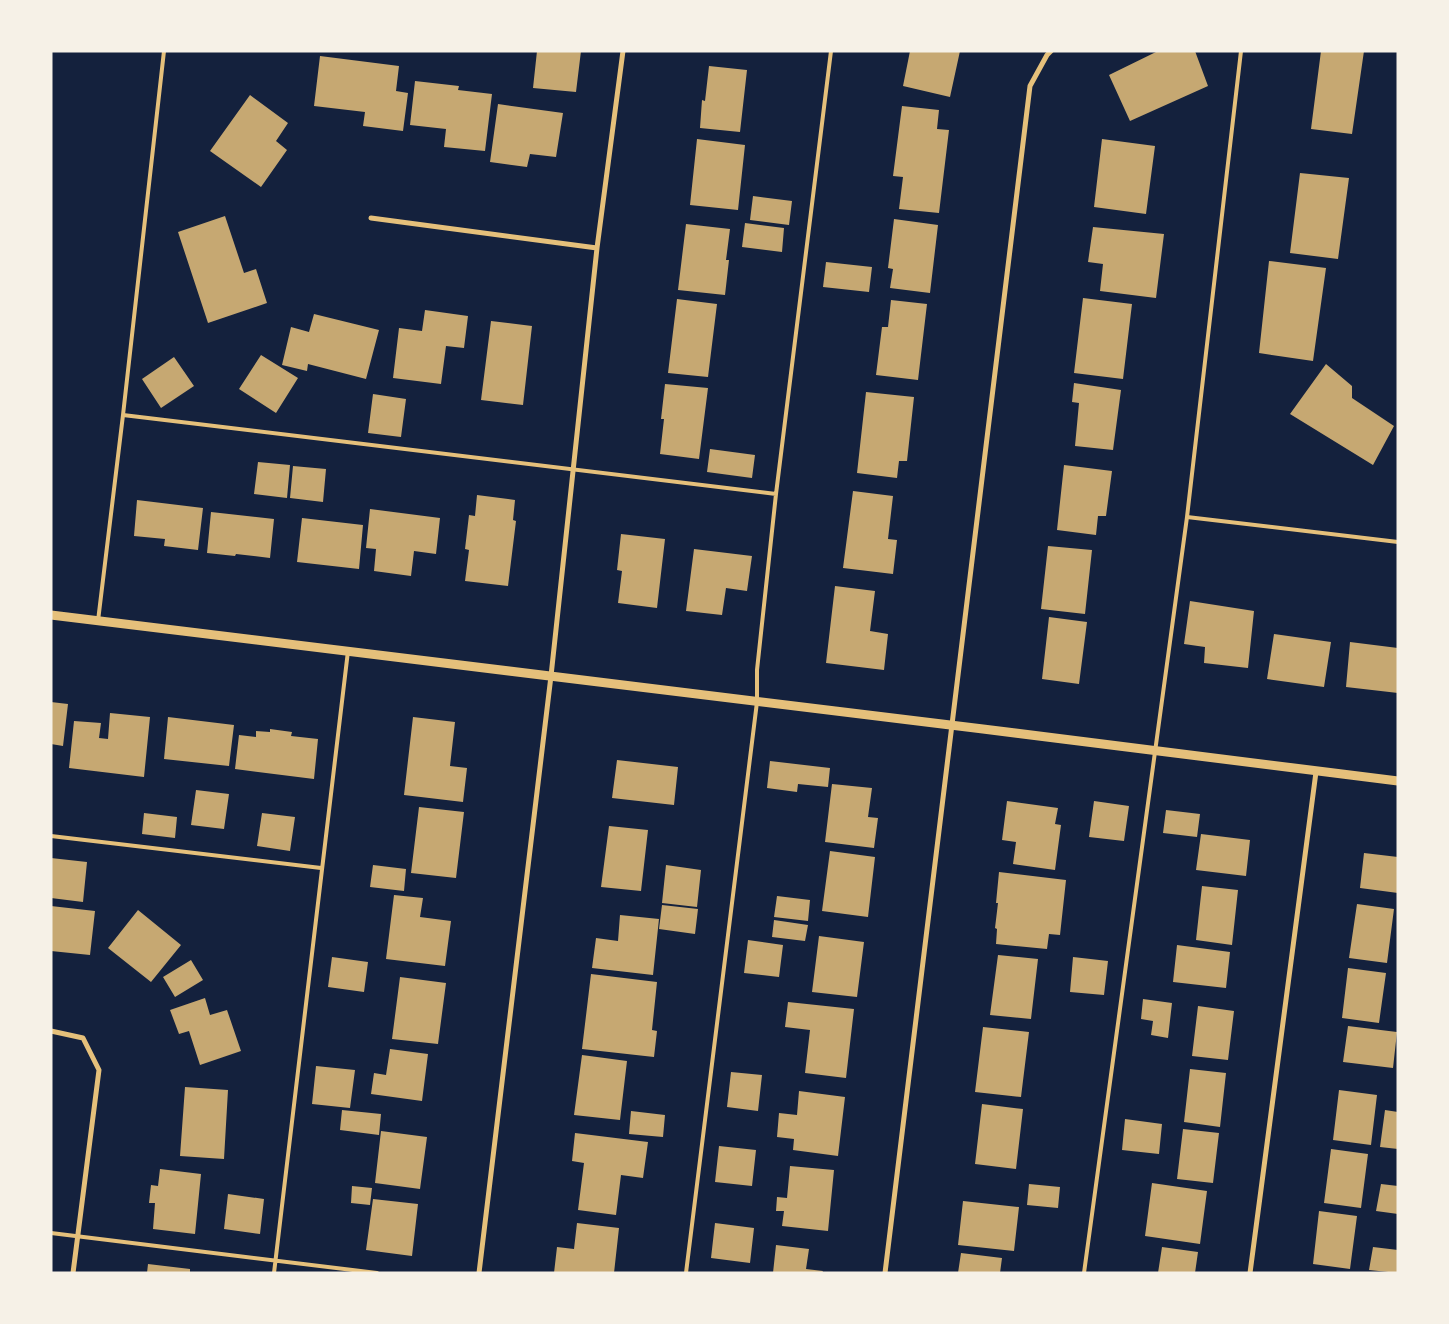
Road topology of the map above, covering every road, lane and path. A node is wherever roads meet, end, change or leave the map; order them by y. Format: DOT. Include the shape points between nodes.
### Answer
graph roads {
  1 [pos="164,51"];
  2 [pos="623,51"];
  3 [pos="831,51"];
  4 [pos="1051,51"];
  5 [pos="1241,51"];
  6 [pos="371,218"];
  7 [pos="597,248"];
  8 [pos="123,415"];
  9 [pos="573,470"];
  10 [pos="776,494"];
  11 [pos="1187,517"];
  12 [pos="1398,542"];
  13 [pos="51,615"];
  14 [pos="98,621"];
  15 [pos="348,651"];
  16 [pos="551,676"];
  17 [pos="757,702"];
  18 [pos="952,725"];
  19 [pos="1156,750"];
  20 [pos="1316,772"];
  21 [pos="1398,782"];
  22 [pos="51,836"];
  23 [pos="321,868"];
  24 [pos="51,1031"];
  25 [pos="51,1234"];
  26 [pos="78,1237"];
  27 [pos="276,1261"];
  28 [pos="73,1273"];
  29 [pos="274,1273"];
  30 [pos="377,1273"];
  31 [pos="479,1273"];
  32 [pos="686,1273"];
  33 [pos="885,1273"];
  34 [pos="1084,1273"];
  35 [pos="1250,1273"];
  1 -- 8 [label="lane"];
  2 -- 7 [label="street"];
  3 -- 10 [label="lane"];
  4 -- 18 [label="street" via="1030,86"];
  5 -- 11 [label="lane"];
  6 -- 7 [label="street"];
  7 -- 9 [label="street"];
  8 -- 9 [label="lane"];
  8 -- 14 [label="lane"];
  9 -- 10 [label="lane"];
  9 -- 16 [label="street"];
  10 -- 17 [label="lane" via="757,670"];
  11 -- 12 [label="lane"];
  11 -- 19 [label="lane"];
  13 -- 14 [label="street"];
  14 -- 15 [label="street"];
  15 -- 16 [label="street"];
  15 -- 23 [label="lane"];
  16 -- 17 [label="street"];
  16 -- 31 [label="street"];
  17 -- 18 [label="street"];
  17 -- 32 [label="lane"];
  18 -- 19 [label="street"];
  18 -- 33 [label="street"];
  19 -- 20 [label="street"];
  19 -- 34 [label="lane"];
  20 -- 21 [label="street"];
  20 -- 35 [label="street"];
  22 -- 23 [label="lane"];
  23 -- 27 [label="lane"];
  24 -- 26 [label="street" via="84,1038 98,1070"];
  25 -- 26 [label="lane"];
  26 -- 27 [label="lane"];
  26 -- 28 [label="street"];
  27 -- 29 [label="lane"];
  27 -- 30 [label="lane"];
}
